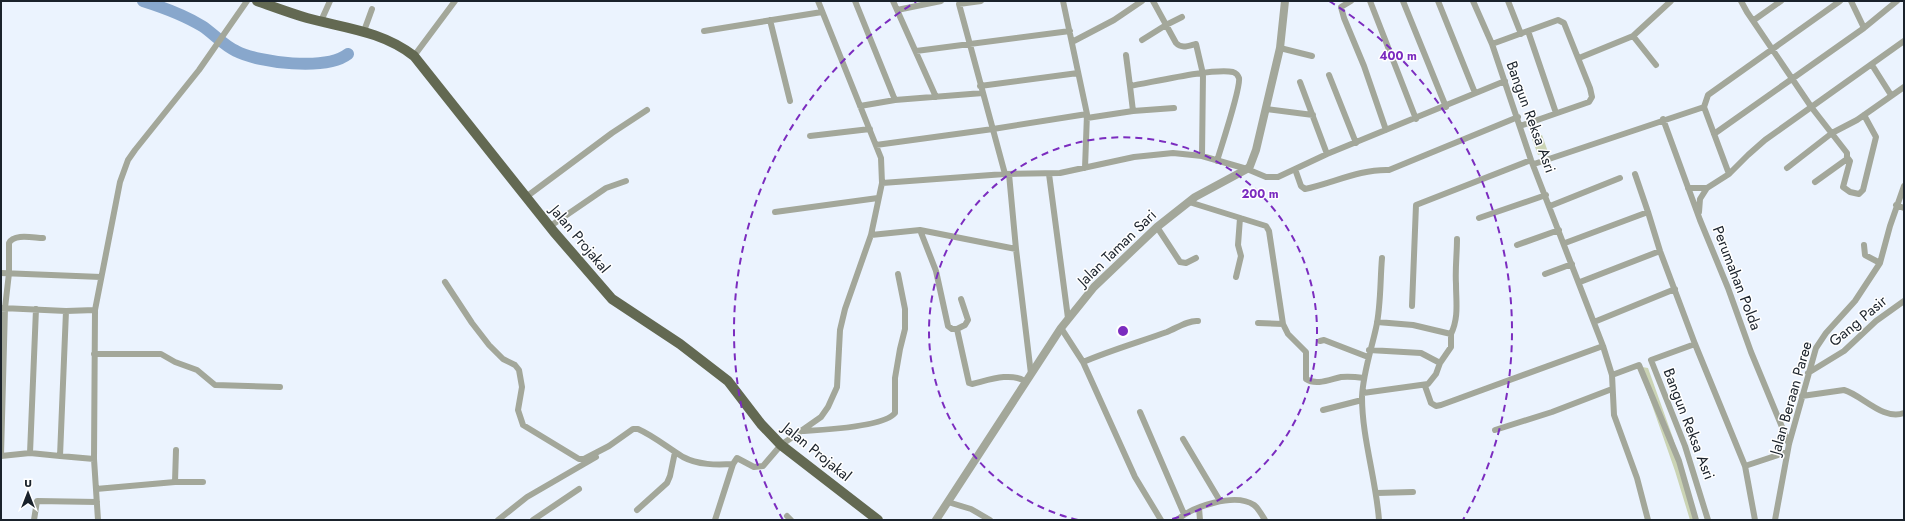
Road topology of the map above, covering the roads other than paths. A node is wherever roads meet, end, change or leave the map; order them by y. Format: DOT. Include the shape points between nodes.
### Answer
graph roads {
  1 [pos="247,1"];
  2 [pos="330,1"];
  3 [pos="455,1"];
  4 [pos="818,1"];
  5 [pos="854,1"];
  6 [pos="893,1"];
  7 [pos="941,1"];
  8 [pos="981,1"];
  9 [pos="1063,1"];
  10 [pos="1142,1"];
  11 [pos="1153,1"];
  12 [pos="1286,1"];
  13 [pos="1352,1"];
  14 [pos="1370,1"];
  15 [pos="1403,1"];
  16 [pos="1438,1"];
  17 [pos="1473,1"];
  18 [pos="1508,1"];
  19 [pos="1671,1"];
  20 [pos="1741,1"];
  21 [pos="1781,1"];
  22 [pos="1840,1"];
  23 [pos="1851,1"];
  24 [pos="1897,1"];
  25 [pos="263,2"];
  26 [pos="958,2"];
  27 [pos="372,9"];
  28 [pos="897,10"];
  29 [pos="822,12"];
  30 [pos="1182,17"];
  31 [pos="770,20"];
  32 [pos="1754,20"];
  33 [pos="321,21"];
  34 [pos="1166,25"];
  35 [pos="1864,28"];
  36 [pos="364,31"];
  37 [pos="704,31"];
  38 [pos="1528,31"];
  39 [pos="1070,32"];
  40 [pos="1521,34"];
  41 [pos="1633,36"];
  42 [pos="1142,40"];
  43 [pos="1904,40"];
  44 [pos="1072,42"];
  45 [pos="970,44"];
  46 [pos="1492,44"];
  47 [pos="1280,48"];
  48 [pos="1772,49"];
  49 [pos="916,51"];
  50 [pos="1126,55"];
  51 [pos="414,56"];
  52 [pos="1312,56"];
  53 [pos="1579,58"];
  54 [pos="1656,65"];
  55 [pos="1872,65"];
  56 [pos="1078,73"];
  57 [pos="1203,74"];
  58 [pos="1329,75"];
  59 [pos="1793,79"];
  60 [pos="1505,81"];
  61 [pos="1300,82"];
  62 [pos="980,86"];
  63 [pos="1130,86"];
  64 [pos="1904,87"];
  65 [pos="1475,92"];
  66 [pos="983,93"];
  67 [pos="1891,95"];
  68 [pos="936,97"];
  69 [pos="895,100"];
  70 [pos="790,102"];
  71 [pos="860,106"];
  72 [pos="1446,106"];
  73 [pos="1704,107"];
  74 [pos="1174,108"];
  75 [pos="1812,108"];
  76 [pos="1266,109"];
  77 [pos="647,110"];
  78 [pos="1133,112"];
  79 [pos="1556,113"];
  80 [pos="1313,115"];
  81 [pos="1864,115"];
  82 [pos="1087,116"];
  83 [pos="1518,117"];
  84 [pos="1416,119"];
  85 [pos="1663,119"];
  86 [pos="1520,126"];
  87 [pos="870,129"];
  88 [pos="993,129"];
  89 [pos="1386,130"];
  90 [pos="1832,133"];
  91 [pos="1714,134"];
  92 [pos="810,136"];
  93 [pos="1356,143"];
  94 [pos="876,145"];
  95 [pos="1327,154"];
  96 [pos="1202,156"];
  97 [pos="1847,157"];
  98 [pos="1217,161"];
  99 [pos="1532,162"];
  100 [pos="1085,168"];
  101 [pos="1787,168"];
  102 [pos="1247,169"];
  103 [pos="1295,169"];
  104 [pos="1007,174"];
  105 [pos="1049,174"];
  106 [pos="1635,174"];
  107 [pos="1730,174"];
  108 [pos="1620,178"];
  109 [pos="626,181"];
  110 [pos="882,182"];
  111 [pos="1815,182"];
  112 [pos="1904,186"];
  113 [pos="1688,188"];
  114 [pos="1707,188"];
  115 [pos="1546,195"];
  116 [pos="526,197"];
  117 [pos="878,198"];
  118 [pos="1189,202"];
  119 [pos="1896,205"];
  120 [pos="1550,206"];
  121 [pos="1904,208"];
  122 [pos="775,212"];
  123 [pos="1648,212"];
  124 [pos="1240,218"];
  125 [pos="1479,218"];
  126 [pos="1700,220"];
  127 [pos="549,227"];
  128 [pos="1157,227"];
  129 [pos="920,230"];
  130 [pos="1559,230"];
  131 [pos="872,235"];
  132 [pos="43,238"];
  133 [pos="1457,239"];
  134 [pos="1,242"];
  135 [pos="9,242"];
  136 [pos="1564,243"];
  137 [pos="1517,245"];
  138 [pos="1864,245"];
  139 [pos="1016,249"];
  140 [pos="1660,251"];
  141 [pos="1196,258"];
  142 [pos="1382,258"];
  143 [pos="1572,264"];
  144 [pos="1880,264"];
  145 [pos="1,273"];
  146 [pos="9,273"];
  147 [pos="898,274"];
  148 [pos="1545,274"];
  149 [pos="101,277"];
  150 [pos="1236,277"];
  151 [pos="445,282"];
  152 [pos="1580,282"];
  153 [pos="1675,288"];
  154 [pos="961,299"];
  155 [pos="1904,300"];
  156 [pos="1412,306"];
  157 [pos="3,308"];
  158 [pos="36,309"];
  159 [pos="94,310"];
  160 [pos="66,311"];
  161 [pos="1068,318"];
  162 [pos="1198,321"];
  163 [pos="1377,322"];
  164 [pos="1594,322"];
  165 [pos="1258,323"];
  166 [pos="1283,324"];
  167 [pos="1060,328"];
  168 [pos="957,329"];
  169 [pos="1451,334"];
  170 [pos="1320,341"];
  171 [pos="1695,344"];
  172 [pos="1603,346"];
  173 [pos="1369,350"];
  174 [pos="94,354"];
  175 [pos="1368,356"];
  176 [pos="1651,360"];
  177 [pos="1083,362"];
  178 [pos="1440,364"];
  179 [pos="1639,365"];
  180 [pos="1808,373"];
  181 [pos="1031,374"];
  182 [pos="1612,375"];
  183 [pos="1364,378"];
  184 [pos="1025,381"];
  185 [pos="1425,386"];
  186 [pos="280,387"];
  187 [pos="1612,389"];
  188 [pos="1363,393"];
  189 [pos="1802,396"];
  190 [pos="1362,400"];
  191 [pos="1323,410"];
  192 [pos="1140,412"];
  193 [pos="1903,416"];
  194 [pos="1495,430"];
  195 [pos="803,431"];
  196 [pos="1183,439"];
  197 [pos="1789,444"];
  198 [pos="781,445"];
  199 [pos="609,446"];
  200 [pos="176,450"];
  201 [pos="675,452"];
  202 [pos="1787,452"];
  203 [pos="30,453"];
  204 [pos="1,456"];
  205 [pos="60,456"];
  206 [pos="94,459"];
  207 [pos="733,464"];
  208 [pos="1745,466"];
  209 [pos="176,482"];
  210 [pos="204,482"];
  211 [pos="96,489"];
  212 [pos="579,489"];
  213 [pos="1377,492"];
  214 [pos="1413,492"];
  215 [pos="1220,501"];
  216 [pos="97,502"];
  217 [pos="948,502"];
  218 [pos="1199,508"];
  219 [pos="637,510"];
  220 [pos="1184,514"];
  221 [pos="34,520"];
  222 [pos="98,520"];
  223 [pos="498,520"];
  224 [pos="533,520"];
  225 [pos="715,520"];
  226 [pos="878,520"];
  227 [pos="936,520"];
  228 [pos="990,520"];
  229 [pos="1161,520"];
  230 [pos="1177,520"];
  231 [pos="1200,520"];
  232 [pos="1265,520"];
  233 [pos="1379,520"];
  234 [pos="1648,520"];
  235 [pos="1696,520"];
  236 [pos="1708,520"];
  237 [pos="1756,520"];
  238 [pos="1775,520"];
  1 -- 149 [label="street" via="199,70 128,160 120,182"];
  2 -- 33 [label="street"];
  3 -- 51 [label="street"];
  4 -- 29 [label="street"];
  5 -- 69 [label="street"];
  6 -- 28 [label="street"];
  7 -- 28 [label="street"];
  8 -- 26 [label="street"];
  9 -- 39 [label="street"];
  10 -- 44 [label="street"];
  11 -- 34 [label="street"];
  12 -- 47 [label="street"];
  13 -- 89 [label="street" via="1341,6 1344,18"];
  14 -- 84 [label="street"];
  15 -- 72 [label="street"];
  16 -- 65 [label="street"];
  17 -- 46 [label="street, Bangun Reksa Asri"];
  18 -- 40 [label="street"];
  19 -- 41 [label="street"];
  20 -- 32 [label="street"];
  21 -- 32 [label="street"];
  22 -- 48 [label="street"];
  23 -- 35 [label="street"];
  24 -- 35 [label="street"];
  25 -- 33 [label="main road, Jalan Projakal"];
  26 -- 45 [label="street"];
  27 -- 36 [label="street"];
  28 -- 49 [label="street"];
  29 -- 31 [label="street"];
  29 -- 71 [label="street"];
  30 -- 34 [label="street"];
  31 -- 37 [label="street"];
  31 -- 70 [label="street"];
  32 -- 48 [label="street"];
  33 -- 36 [label="main road, Jalan Projakal"];
  34 -- 42 [label="street"];
  34 -- 57 [label="street" via="1179,46 1196,44"];
  35 -- 59 [label="street"];
  36 -- 51 [label="main road, Jalan Projakal" via="383,37"];
  38 -- 40 [label="street"];
  38 -- 53 [label="street" via="1561,20"];
  38 -- 79 [label="street"];
  39 -- 44 [label="street"];
  39 -- 45 [label="street"];
  40 -- 46 [label="street"];
  41 -- 53 [label="street"];
  41 -- 54 [label="street"];
  43 -- 55 [label="street"];
  44 -- 56 [label="street"];
  45 -- 49 [label="street"];
  45 -- 62 [label="street"];
  46 -- 60 [label="street, Bangun Reksa Asri"];
  47 -- 52 [label="street"];
  47 -- 76 [label="street"];
  48 -- 59 [label="street"];
  48 -- 73 [label="street" via="1708,95"];
  49 -- 68 [label="street"];
  50 -- 63 [label="street"];
  51 -- 116 [label="main road, Jalan Projakal"];
  53 -- 79 [label="street" via="1592,94 1591,99 1589,102"];
  55 -- 67 [label="street"];
  55 -- 75 [label="street"];
  56 -- 62 [label="street"];
  56 -- 82 [label="street"];
  57 -- 63 [label="street"];
  57 -- 96 [label="street"];
  57 -- 98 [label="street" via="1234,72 1239,79"];
  58 -- 93 [label="street"];
  59 -- 75 [label="street"];
  59 -- 91 [label="street"];
  60 -- 65 [label="street"];
  60 -- 83 [label="street, Bangun Reksa Asri"];
  61 -- 80 [label="street"];
  62 -- 66 [label="street"];
  63 -- 78 [label="street"];
  64 -- 67 [label="street"];
  65 -- 72 [label="street"];
  66 -- 68 [label="street"];
  66 -- 88 [label="street"];
  67 -- 81 [label="street"];
  68 -- 69 [label="street"];
  69 -- 71 [label="street"];
  71 -- 87 [label="street"];
  72 -- 84 [label="street"];
  73 -- 85 [label="street"];
  73 -- 91 [label="street"];
  74 -- 78 [label="street"];
  75 -- 90 [label="street"];
  75 -- 107 [label="street" via="1765,140"];
  76 -- 80 [label="street"];
  76 -- 102 [label="street" via="1253,159"];
  77 -- 116 [label="street"];
  78 -- 82 [label="street"];
  79 -- 86 [label="street"];
  80 -- 95 [label="street"];
  81 -- 90 [label="street"];
  81 -- 97 [label="street" via="1876,137 1861,193 1850,192 1843,187 1850,161"];
  82 -- 88 [label="street"];
  82 -- 100 [label="street"];
  83 -- 86 [label="street, Bangun Reksa Asri"];
  83 -- 103 [label="street" via="1389,170 1356,174 1305,189 1301,186"];
  84 -- 89 [label="street"];
  85 -- 99 [label="street"];
  85 -- 113 [label="street, Perumahan Polda"];
  86 -- 99 [label="street, Bangun Reksa Asri"];
  87 -- 92 [label="street"];
  87 -- 94 [label="street"];
  88 -- 94 [label="street"];
  88 -- 104 [label="street"];
  89 -- 93 [label="street"];
  90 -- 97 [label="street" via="1847,153"];
  90 -- 101 [label="street"];
  91 -- 107 [label="street"];
  93 -- 95 [label="street"];
  94 -- 110 [label="street" via="882,165"];
  95 -- 103 [label="street"];
  96 -- 98 [label="street"];
  96 -- 100 [label="street" via="1173,154 1134,157"];
  97 -- 111 [label="street"];
  98 -- 102 [label="street"];
  99 -- 115 [label="street, Bangun Reksa Asri"];
  99 -- 156 [label="street" via="1416,205"];
  100 -- 105 [label="street"];
  102 -- 103 [label="street" via="1272,178"];
  102 -- 118 [label="street, Jalan Taman Sari" via="1220,182"];
  104 -- 105 [label="street"];
  104 -- 110 [label="street"];
  104 -- 139 [label="street"];
  105 -- 161 [label="street"];
  106 -- 123 [label="street"];
  107 -- 114 [label="street"];
  108 -- 120 [label="street"];
  109 -- 127 [label="street" via="606,188"];
  110 -- 117 [label="street"];
  112 -- 119 [label="street, Jalan Beraan Paree"];
  113 -- 114 [label="street"];
  113 -- 126 [label="street, Perumahan Polda"];
  114 -- 126 [label="street" via="1700,199"];
  115 -- 120 [label="street, Bangun Reksa Asri"];
  115 -- 125 [label="street"];
  116 -- 127 [label="main road, Jalan Projakal"];
  117 -- 122 [label="street"];
  117 -- 131 [label="street"];
  118 -- 124 [label="street"];
  118 -- 128 [label="street, Jalan Taman Sari"];
  119 -- 121 [label="street"];
  119 -- 144 [label="street, Jalan Beraan Paree"];
  120 -- 130 [label="street, Bangun Reksa Asri"];
  123 -- 136 [label="street"];
  123 -- 140 [label="street"];
  124 -- 150 [label="street" via="1238,245 1241,256"];
  124 -- 166 [label="street" via="1263,224 1269,231"];
  126 -- 197 [label="street, Perumahan Polda"];
  127 -- 198 [label="main road, Jalan Projakal" via="612,298 680,344 728,381 761,424"];
  128 -- 141 [label="street" via="1180,262 1186,263"];
  128 -- 161 [label="street, Jalan Taman Sari" via="1094,287"];
  129 -- 131 [label="street"];
  129 -- 139 [label="street"];
  129 -- 168 [label="street" via="936,271 948,326"];
  130 -- 136 [label="street, Bangun Reksa Asri"];
  130 -- 137 [label="street"];
  131 -- 195 [label="street" via="840,330 838,387 821,417"];
  132 -- 135 [label="street" via="16,238 10,239"];
  133 -- 169 [label="street" via="1458,309 1456,324"];
  134 -- 135 [label="street"];
  135 -- 146 [label="street"];
  136 -- 143 [label="street, Bangun Reksa Asri"];
  138 -- 144 [label="street" via="1864,255"];
  139 -- 181 [label="street"];
  140 -- 152 [label="street"];
  140 -- 153 [label="street"];
  142 -- 163 [label="street"];
  143 -- 148 [label="street"];
  143 -- 152 [label="street, Bangun Reksa Asri"];
  144 -- 180 [label="street, Jalan Beraan Paree" via="1855,301 1821,340"];
  145 -- 146 [label="street"];
  146 -- 149 [label="street"];
  146 -- 157 [label="street"];
  147 -- 195 [label="street" via="905,309 905,329 895,378 895,413 870,424"];
  149 -- 159 [label="street"];
  151 -- 199 [label="street" via="489,345 502,359 515,365 519,370 522,387 518,410 523,425 575,458 584,459"];
  152 -- 164 [label="street, Bangun Reksa Asri"];
  153 -- 164 [label="street"];
  153 -- 171 [label="street"];
  154 -- 168 [label="street" via="968,320"];
  155 -- 180 [label="street, Gang Pasir" via="1876,321 1844,351"];
  157 -- 158 [label="street"];
  157 -- 204 [label="street"];
  158 -- 160 [label="street"];
  158 -- 203 [label="street"];
  159 -- 160 [label="street"];
  159 -- 174 [label="street"];
  160 -- 205 [label="street"];
  161 -- 167 [label="street, Jalan Taman Sari"];
  162 -- 177 [label="street" via="1193,320"];
  163 -- 169 [label="street" via="1413,325"];
  163 -- 173 [label="street"];
  164 -- 172 [label="street, Bangun Reksa Asri"];
  165 -- 166 [label="street"];
  166 -- 183 [label="street" via="1288,334 1306,352 1306,379 1327,381 1342,377"];
  167 -- 177 [label="street"];
  167 -- 181 [label="street, Jalan Taman Sari"];
  168 -- 184 [label="street" via="970,383 1009,376"];
  169 -- 178 [label="street" via="1451,346"];
  170 -- 175 [label="street" via="1324,340"];
  171 -- 176 [label="street, Bangun Reksa Asri"];
  171 -- 208 [label="street"];
  172 -- 182 [label="street, Bangun Reksa Asri"];
  172 -- 185 [label="street" via="1441,405 1431,403"];
  173 -- 175 [label="street"];
  173 -- 178 [label="street" via="1421,353"];
  174 -- 186 [label="street" via="161,354 197,370 215,385"];
  174 -- 206 [label="street"];
  175 -- 183 [label="street"];
  176 -- 179 [label="street"];
  176 -- 236 [label="street, Bangun Reksa Asri" via="1685,446"];
  177 -- 229 [label="street" via="1135,477"];
  178 -- 185 [label="street" via="1432,381"];
  179 -- 182 [label="street"];
  179 -- 235 [label="street" via="1679,461"];
  180 -- 189 [label="street, Jalan Beraan Paree"];
  181 -- 184 [label="street, Jalan Taman Sari"];
  182 -- 187 [label="street, Bangun Reksa Asri"];
  183 -- 188 [label="street"];
  184 -- 217 [label="street, Jalan Taman Sari"];
  185 -- 188 [label="street"];
  187 -- 194 [label="street"];
  187 -- 234 [label="street, Bangun Reksa Asri" via="1615,419 1637,478"];
  188 -- 190 [label="street"];
  189 -- 193 [label="street" via="1844,390 1874,408"];
  189 -- 197 [label="street, Jalan Beraan Paree"];
  190 -- 191 [label="street"];
  190 -- 213 [label="street" via="1363,419"];
  192 -- 220 [label="street"];
  195 -- 198 [label="street"];
  196 -- 215 [label="street"];
  197 -- 202 [label="street, Jalan Beraan Paree"];
  198 -- 207 [label="street" via="763,466 754,467 737,458"];
  198 -- 226 [label="main road, Jalan Projakal"];
  199 -- 201 [label="street" via="638,428"];
  199 -- 223 [label="street" via="604,453 526,497"];
  200 -- 209 [label="street"];
  201 -- 207 [label="street" via="701,463"];
  201 -- 219 [label="street" via="667,483"];
  202 -- 208 [label="street"];
  202 -- 238 [label="street, Jalan Beraan Paree"];
  203 -- 204 [label="street"];
  203 -- 205 [label="street"];
  205 -- 206 [label="street"];
  206 -- 211 [label="street"];
  207 -- 225 [label="street"];
  208 -- 237 [label="street"];
  209 -- 210 [label="street"];
  209 -- 211 [label="street"];
  211 -- 216 [label="street"];
  212 -- 224 [label="street"];
  213 -- 214 [label="street"];
  213 -- 233 [label="street"];
  215 -- 218 [label="street"];
  215 -- 232 [label="street" via="1236,499 1254,505"];
  216 -- 221 [label="street" via="37,501"];
  216 -- 222 [label="street"];
  217 -- 227 [label="street, Jalan Taman Sari"];
  217 -- 228 [label="street" via="971,509"];
  218 -- 220 [label="street"];
  218 -- 231 [label="street"];
  220 -- 230 [label="street"];
}
